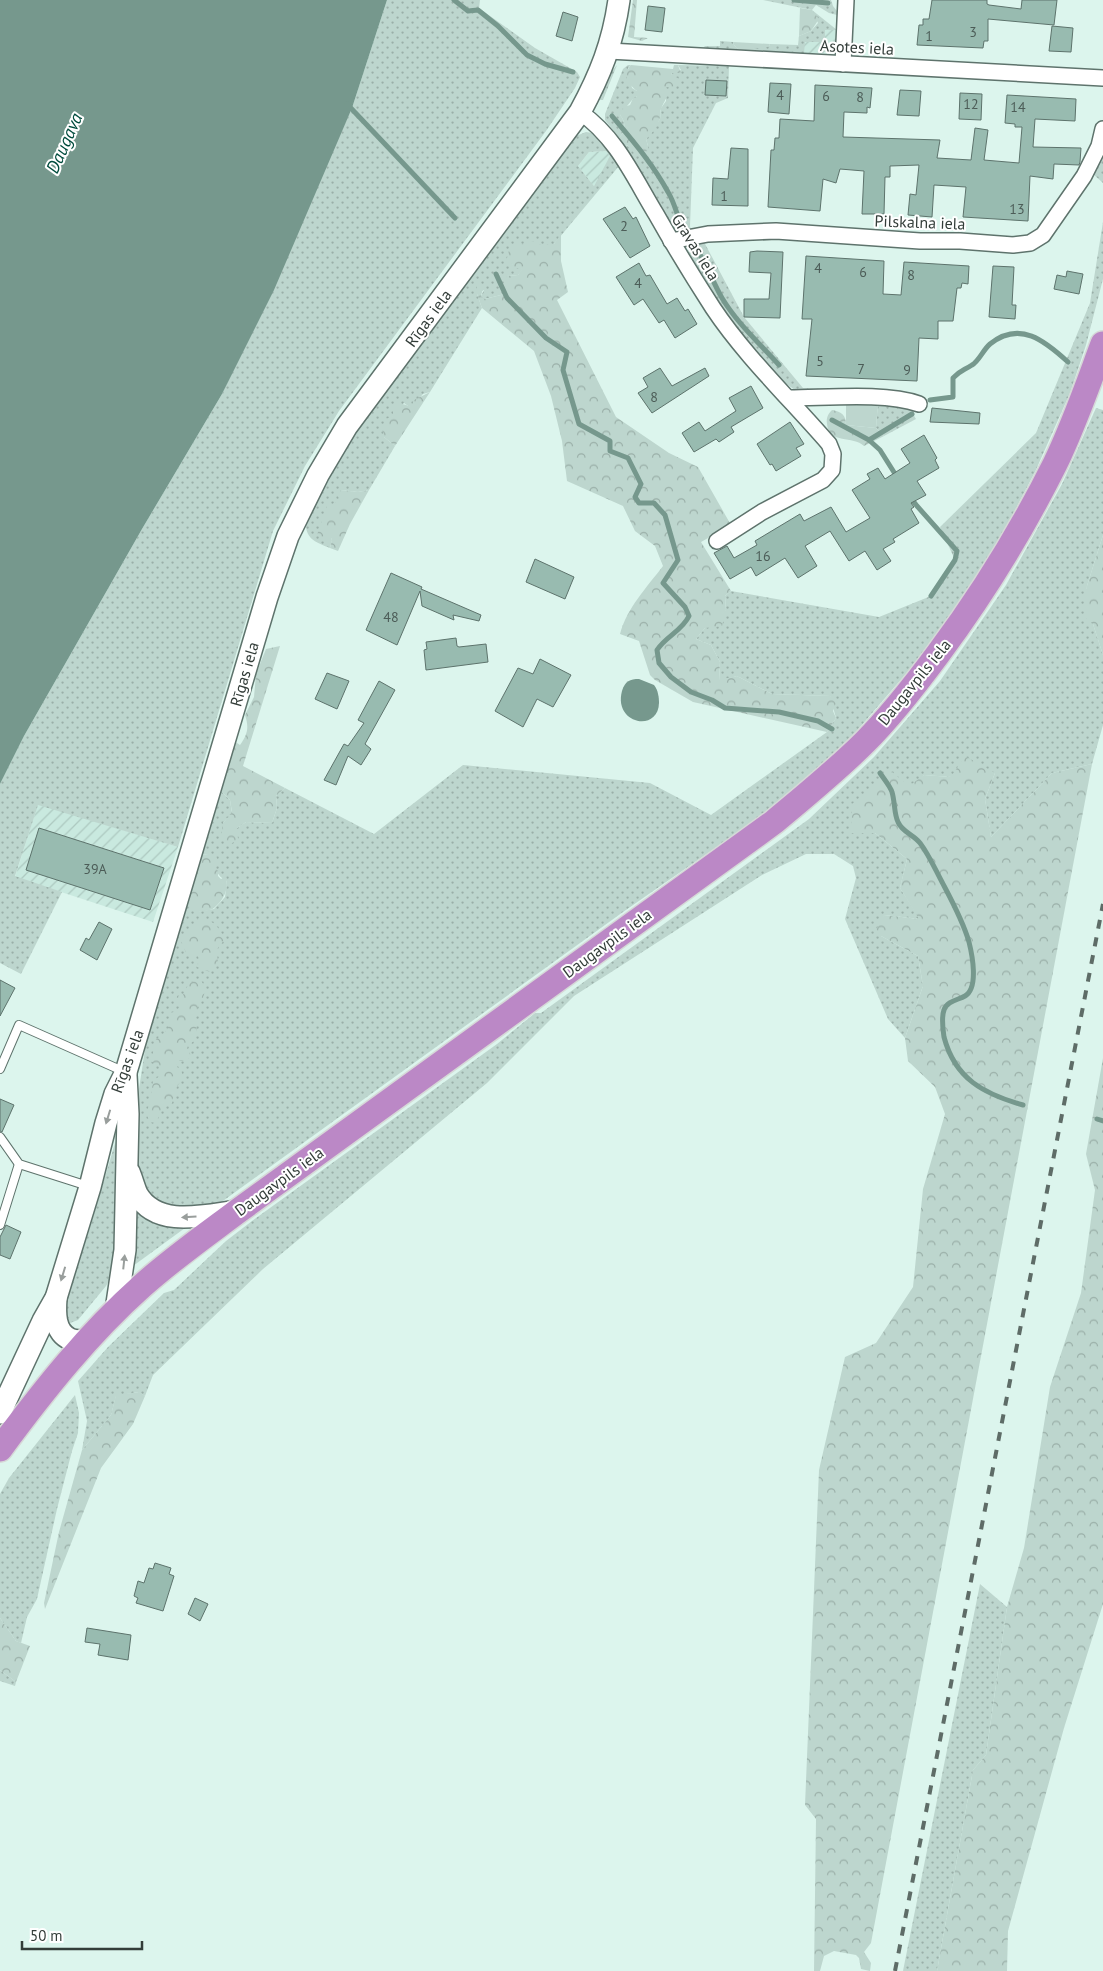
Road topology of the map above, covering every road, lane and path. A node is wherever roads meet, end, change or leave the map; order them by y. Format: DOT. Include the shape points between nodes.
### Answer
graph roads {
  1 [pos="619,0"];
  2 [pos="846,0"];
  3 [pos="609,51"];
  4 [pos="844,64"];
  5 [pos="1103,78"];
  6 [pos="580,112"];
  7 [pos="1103,129"];
  8 [pos="671,241"];
  9 [pos="1103,344"];
  10 [pos="789,398"];
  11 [pos="919,404"];
  12 [pos="717,541"];
  13 [pos="0,1069"];
  14 [pos="126,1072"];
  15 [pos="0,1137"];
  16 [pos="19,1164"];
  17 [pos="126,1166"];
  18 [pos="90,1187"];
  19 [pos="238,1211"];
  20 [pos="0,1225"];
  21 [pos="56,1298"];
  22 [pos="116,1310"];
  23 [pos="86,1341"];
  24 [pos="0,1413"];
  25 [pos="0,1449"];
  1 -- 3 [label="main road, Rīgas iela"];
  2 -- 4 [label="street"];
  3 -- 4 [label="street, Asotes iela"];
  3 -- 6 [label="main road, Rīgas iela"];
  4 -- 5 [label="street, Asotes iela"];
  6 -- 8 [label="street, Gravas iela" via="599,126 617,148"];
  6 -- 14 [label="main road, Rīgas iela" via="347,426 318,474 288,536"];
  7 -- 8 [label="street, Pilskalna iela" via="1084,176 1043,235 1030,244 920,241 776,231 708,234"];
  8 -- 10 [label="street, Gravas iela" via="732,334"];
  9 -- 19 [label="highway, Daugavpils iela" via="1056,463 1026,519 953,634 911,690 866,741 774,822"];
  10 -- 11 [label="street" via="882,397"];
  10 -- 12 [label="street, Gravas iela" via="829,444 833,454 832,470 813,487 762,512"];
  13 -- 14 [label="lane" via="19,1025"];
  14 -- 17 [label="main road"];
  14 -- 18 [label="main road, Rīgas iela, one-way" via="113,1102"];
  15 -- 16 [label="lane"];
  16 -- 18 [label="lane"];
  16 -- 20 [label="lane"];
  19 -- 17 [label="main road, one-way" via="185,1218 164,1214 150,1207 138,1195"];
  22 -- 17 [label="main road, one-way" via="125,1250"];
  18 -- 21 [label="main road, Rīgas iela, one-way"];
  19 -- 22 [label="highway, Daugavpils iela" via="168,1264"];
  21 -- 23 [label="main road" via="55,1315 59,1330 70,1339"];
  21 -- 24 [label="main road, Rīgas iela" via="42,1321"];
  22 -- 23 [label="highway, Daugavpils iela"];
  23 -- 25 [label="highway, Daugavpils iela" via="34,1402"];
}
